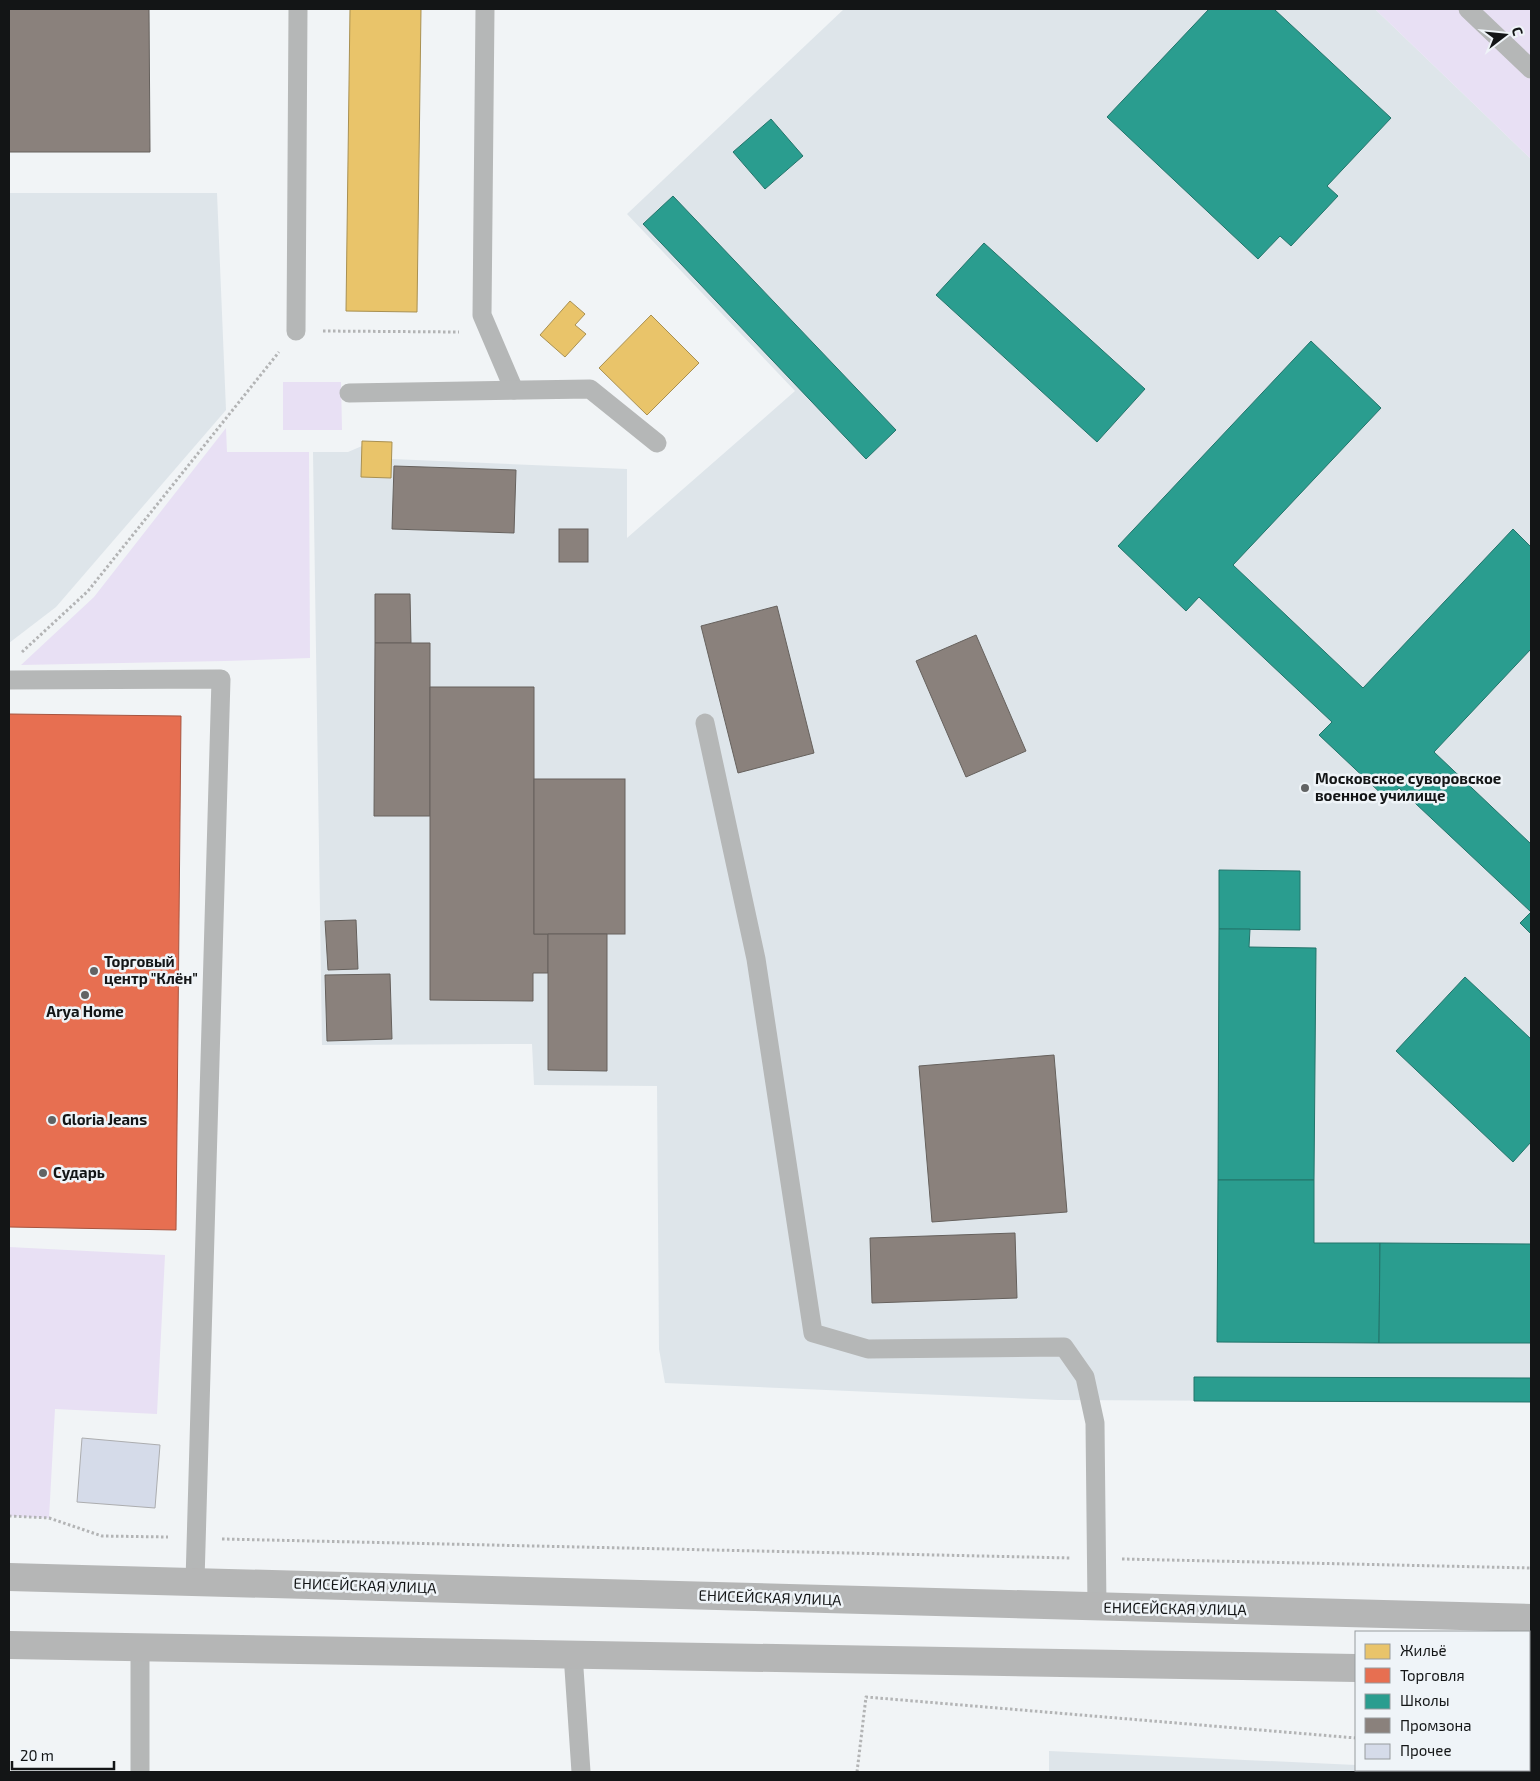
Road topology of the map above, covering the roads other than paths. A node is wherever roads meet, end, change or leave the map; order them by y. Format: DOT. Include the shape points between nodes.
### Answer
graph roads {
  1 [pos="298,9"];
  2 [pos="485,9"];
  3 [pos="1468,9"];
  4 [pos="1531,69"];
  5 [pos="296,331"];
  6 [pos="514,390"];
  7 [pos="349,393"];
  8 [pos="657,443"];
  9 [pos="9,680"];
  10 [pos="705,723"];
  11 [pos="9,1577"];
  12 [pos="195,1581"];
  13 [pos="1097,1607"];
  14 [pos="1531,1618"];
  15 [pos="9,1645"];
  16 [pos="140,1647"];
  17 [pos="573,1654"];
  18 [pos="1355,1668"];
  19 [pos="140,1772"];
  20 [pos="581,1772"];
  1 -- 5 [label="lane"];
  2 -- 6 [label="lane" via="482,315"];
  3 -- 4 [label="lane"];
  6 -- 7 [label="lane"];
  6 -- 8 [label="lane" via="590,390"];
  9 -- 12 [label="lane" via="221,680"];
  10 -- 13 [label="lane" via="756,959 813,1333 868,1349 1064,1347 1085,1377 1096,1423"];
  11 -- 12 [label="main road, ЕНИСЕЙСКАЯ УЛИЦА"];
  12 -- 13 [label="main road, ЕНИСЕЙСКАЯ УЛИЦА"];
  13 -- 14 [label="main road, ЕНИСЕЙСКАЯ УЛИЦА"];
  15 -- 16 [label="main road"];
  16 -- 17 [label="main road"];
  16 -- 19 [label="lane"];
  17 -- 18 [label="main road"];
  17 -- 20 [label="lane"];
}
